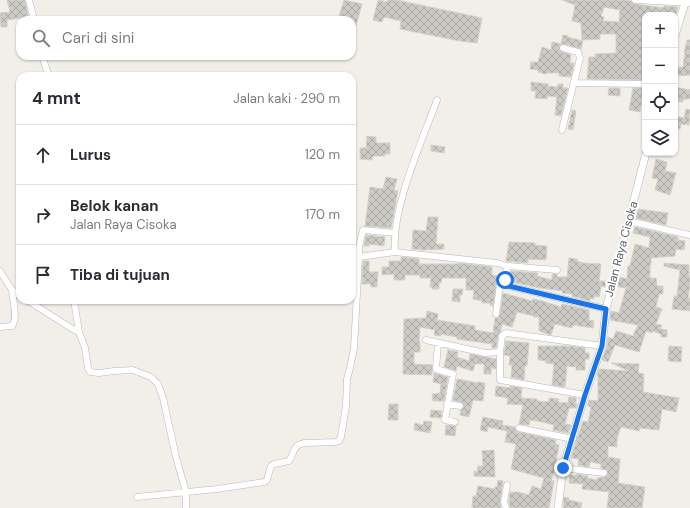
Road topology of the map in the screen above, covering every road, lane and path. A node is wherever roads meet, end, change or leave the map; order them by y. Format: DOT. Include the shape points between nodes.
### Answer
graph roads {
  1 [pos="29,0"];
  2 [pos="635,0"];
  3 [pos="687,2"];
  4 [pos="33,16"];
  5 [pos="678,27"];
  6 [pos="563,48"];
  7 [pos="43,60"];
  8 [pos="48,72"];
  9 [pos="574,83"];
  10 [pos="642,84"];
  11 [pos="437,100"];
  12 [pos="562,130"];
  13 [pos="645,156"];
  14 [pos="629,221"];
  15 [pos="395,233"];
  16 [pos="690,235"];
  17 [pos="395,252"];
  18 [pos="359,257"];
  19 [pos="507,266"];
  20 [pos="557,270"];
  21 [pos="0,271"];
  22 [pos="500,284"];
  23 [pos="12,290"];
  24 [pos="16,293"];
  25 [pos="33,304"];
  26 [pos="75,304"];
  27 [pos="606,309"];
  28 [pos="496,314"];
  29 [pos="0,327"];
  30 [pos="79,332"];
  31 [pos="426,340"];
  32 [pos="438,343"];
  33 [pos="602,346"];
  34 [pos="500,352"];
  35 [pos="585,395"];
  36 [pos="447,404"];
  37 [pos="460,406"];
  38 [pos="455,422"];
  39 [pos="519,428"];
  40 [pos="573,438"];
  41 [pos="563,468"];
  42 [pos="604,473"];
  43 [pos="507,485"];
  44 [pos="186,492"];
  45 [pos="137,497"];
  46 [pos="186,508"];
  47 [pos="506,508"];
  48 [pos="558,508"];
  1 -- 4 [label="street"];
  2 -- 3 [label="street"];
  3 -- 5 [label="street"];
  6 -- 9 [label="street" via="580,54"];
  7 -- 8 [label="street"];
  9 -- 10 [label="street"];
  9 -- 12 [label="street"];
  11 -- 15 [label="street" via="408,179"];
  13 -- 14 [label="street, Jalan Raya Cisoka"];
  14 -- 16 [label="street"];
  14 -- 27 [label="street, Jalan Raya Cisoka"];
  15 -- 17 [label="street"];
  15 -- 18 [label="street" via="363,230"];
  17 -- 18 [label="street"];
  17 -- 19 [label="street"];
  18 -- 44 [label="street" via="354,348 339,441 299,444 289,461 271,466 264,482"];
  19 -- 20 [label="street"];
  19 -- 22 [label="street" via="505,280"];
  21 -- 23 [label="street"];
  22 -- 27 [label="street"];
  22 -- 28 [label="street"];
  23 -- 24 [label="street"];
  23 -- 29 [label="street" via="16,318 12,326"];
  25 -- 30 [label="street"];
  26 -- 30 [label="street"];
  27 -- 33 [label="street, Jalan Raya Cisoka"];
  30 -- 44 [label="street" via="90,372 132,370 151,377 158,384"];
  31 -- 32 [label="street"];
  32 -- 34 [label="street" via="485,353"];
  32 -- 36 [label="street" via="436,369 453,374"];
  33 -- 34 [label="street" via="506,333 502,336"];
  33 -- 35 [label="street, Jalan Raya Cisoka"];
  34 -- 35 [label="street" via="500,380"];
  35 -- 40 [label="street, Jalan Raya Cisoka"];
  36 -- 37 [label="street"];
  36 -- 38 [label="street" via="445,420"];
  39 -- 40 [label="street"];
  40 -- 41 [label="street, Jalan Raya Cisoka"];
  41 -- 42 [label="street"];
  41 -- 48 [label="street, Jalan Raya Cisoka"];
  43 -- 47 [label="street" via="504,502"];
  44 -- 45 [label="street"];
  44 -- 46 [label="street"];
}
